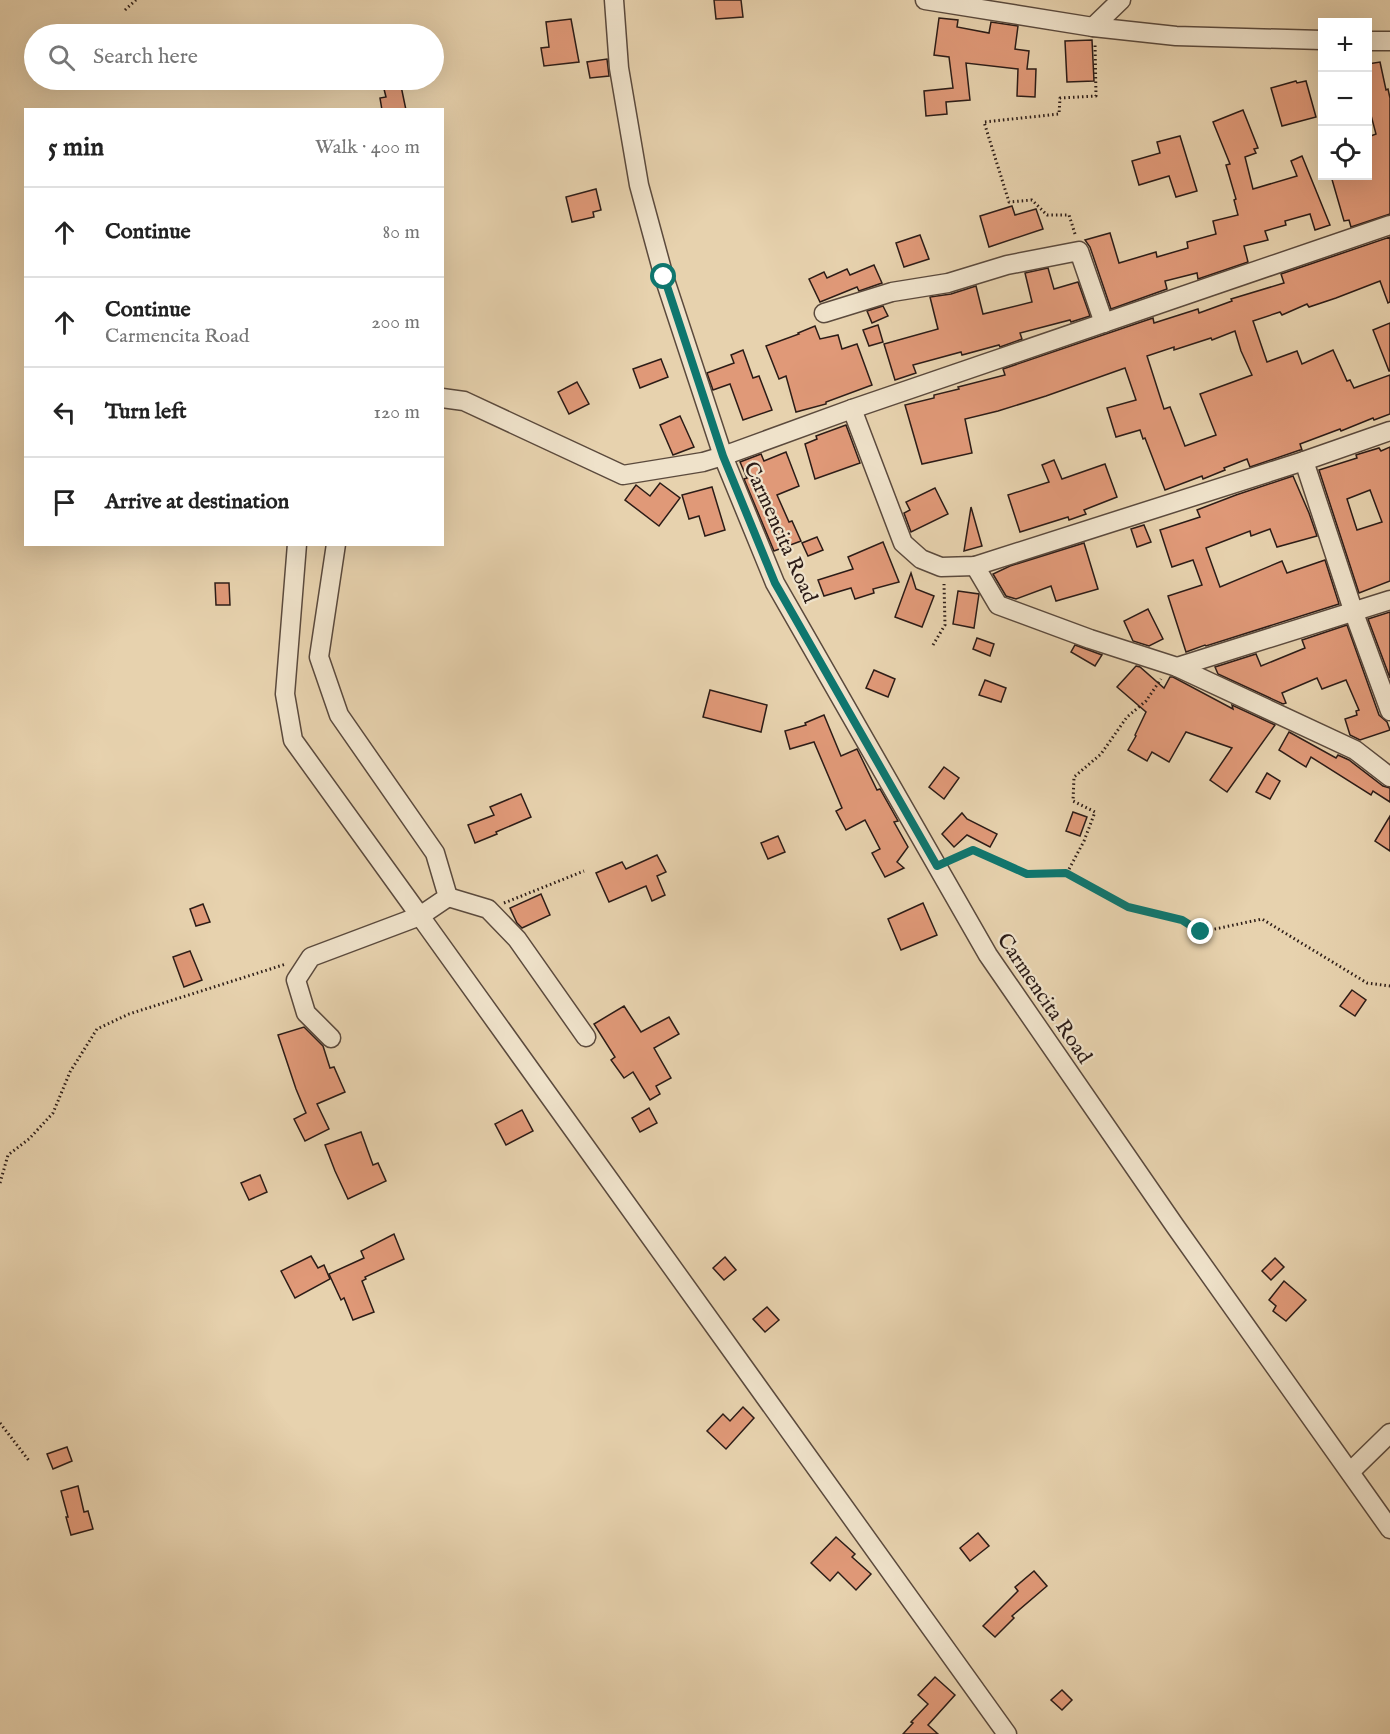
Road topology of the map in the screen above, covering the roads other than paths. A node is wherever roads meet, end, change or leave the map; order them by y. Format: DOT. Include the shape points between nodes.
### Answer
graph roads {
  1 [pos="614,0"];
  2 [pos="925,0"];
  3 [pos="1121,0"];
  4 [pos="1093,27"];
  5 [pos="1318,40"];
  6 [pos="1372,41"];
  7 [pos="1390,41"];
  8 [pos="1390,225"];
  9 [pos="824,313"];
  10 [pos="1104,323"];
  11 [pos="444,395"];
  12 [pos="852,409"];
  13 [pos="1390,431"];
  14 [pos="723,456"];
  15 [pos="1304,461"];
  16 [pos="297,546"];
  17 [pos="336,546"];
  18 [pos="975,566"];
  19 [pos="1390,600"];
  20 [pos="1354,613"];
  21 [pos="1177,667"];
  22 [pos="1390,711"];
  23 [pos="1390,777"];
  24 [pos="448,897"];
  25 [pos="420,916"];
  26 [pos="586,1037"];
  27 [pos="331,1038"];
  28 [pos="1390,1433"];
  29 [pos="1350,1472"];
  30 [pos="1390,1529"];
  31 [pos="1007,1734"];
  1 -- 14 [label="street, Carmencita Road" via="620,68 639,185 664,277"];
  2 -- 4 [label="street"];
  3 -- 4 [label="street"];
  4 -- 5 [label="street" via="1176,36"];
  6 -- 7 [label="street"];
  8 -- 10 [label="street"];
  9 -- 10 [label="street" via="892,292 1079,251"];
  10 -- 12 [label="street"];
  11 -- 14 [label="street" via="623,474"];
  12 -- 14 [label="street"];
  12 -- 18 [label="street" via="903,543 921,559 941,567"];
  13 -- 15 [label="street"];
  14 -- 29 [label="street, Carmencita Road" via="775,583 988,955 1181,1236"];
  15 -- 18 [label="street"];
  15 -- 20 [label="street"];
  16 -- 25 [label="street" via="285,694 293,740"];
  17 -- 24 [label="street" via="319,657 339,715 435,853"];
  18 -- 21 [label="street" via="999,605"];
  19 -- 20 [label="street"];
  20 -- 21 [label="street"];
  20 -- 22 [label="street"];
  21 -- 23 [label="street" via="1355,750"];
  24 -- 25 [label="street"];
  24 -- 26 [label="street" via="488,909 517,939"];
  25 -- 27 [label="street" via="311,957 296,980 306,1012"];
  25 -- 31 [label="street"];
  28 -- 29 [label="street"];
  29 -- 30 [label="street, Carmencita Road"];
}
